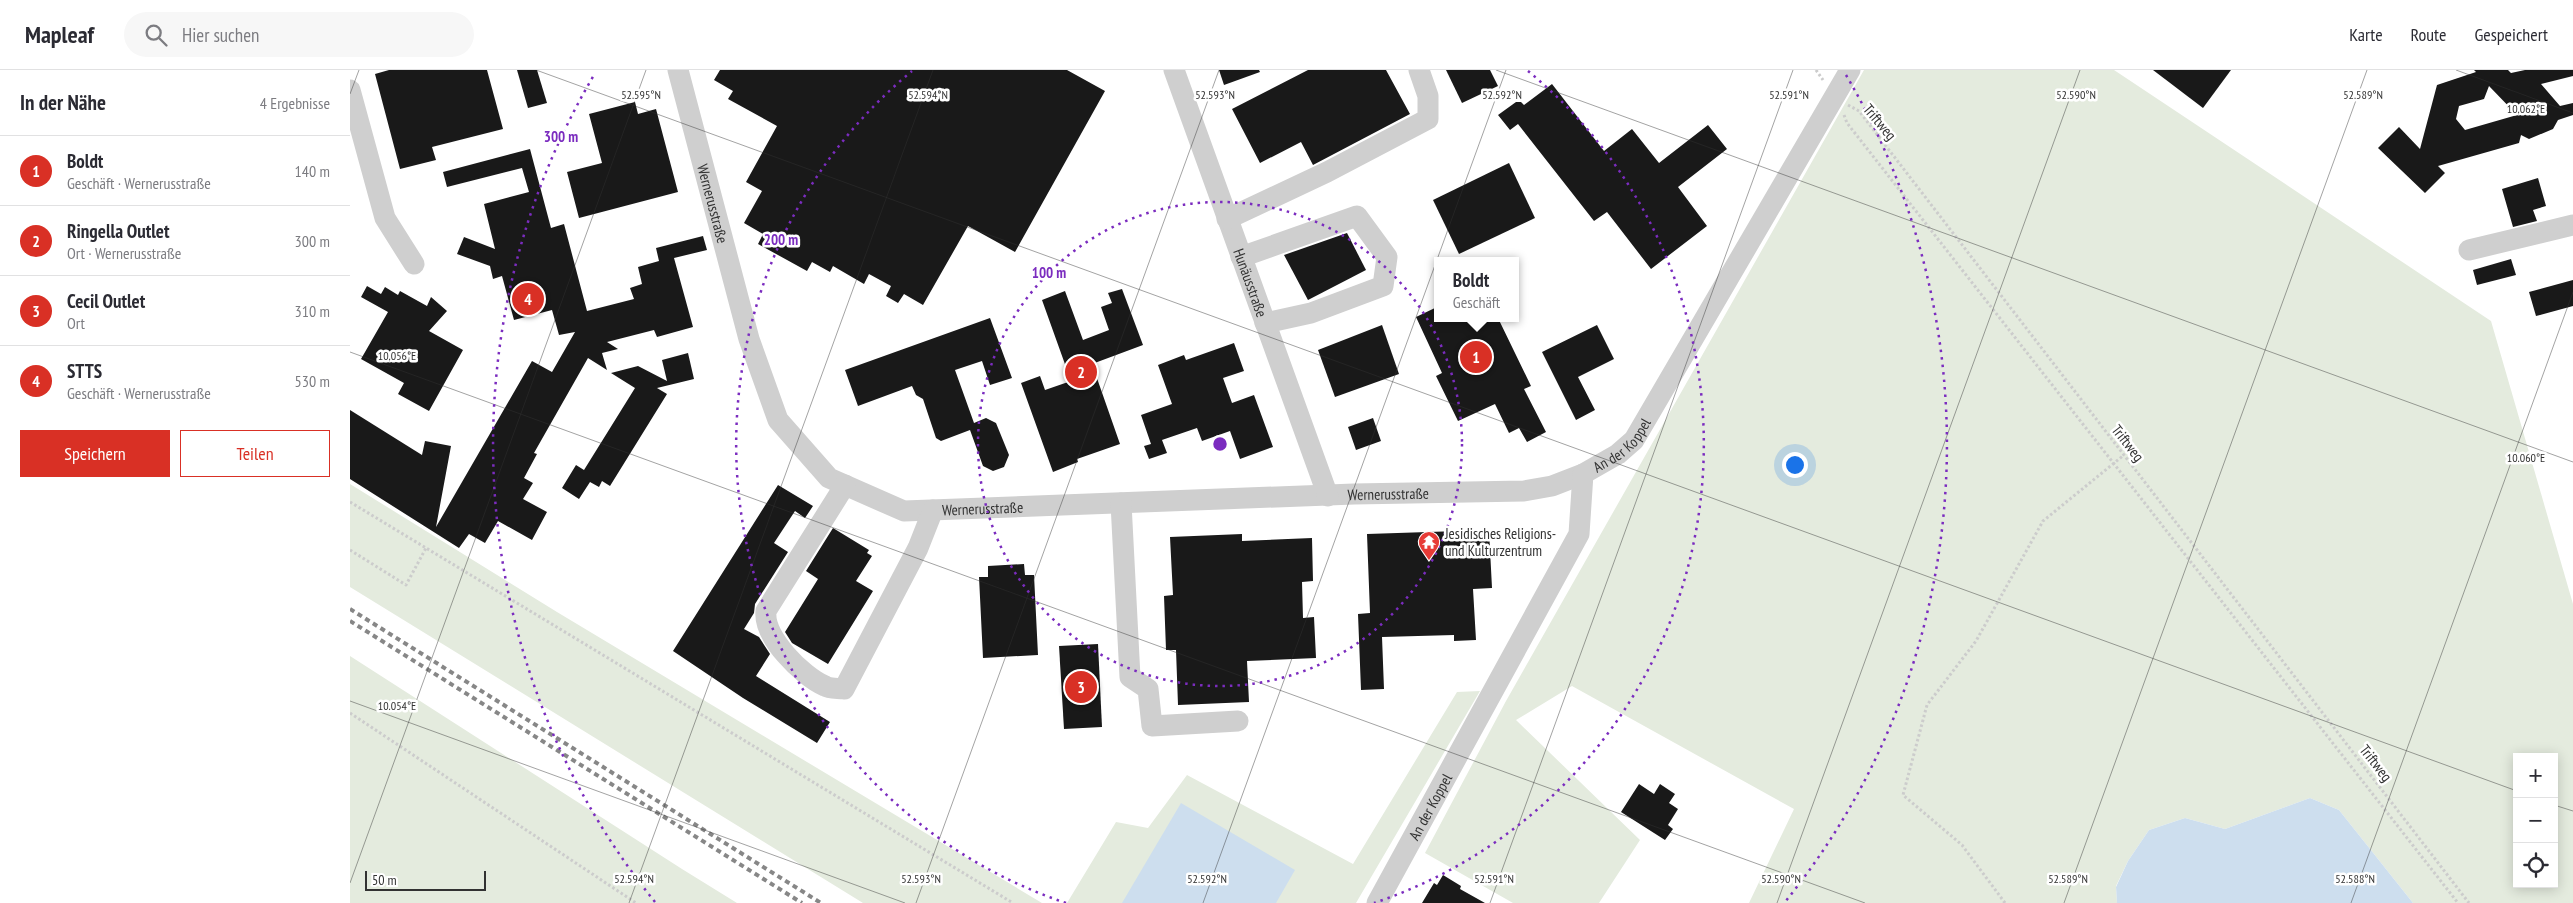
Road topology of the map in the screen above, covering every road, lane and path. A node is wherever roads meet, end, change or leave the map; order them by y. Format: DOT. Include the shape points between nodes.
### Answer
graph roads {
  1 [pos="678,70"];
  2 [pos="1174,70"];
  3 [pos="1419,70"];
  4 [pos="1850,70"];
  5 [pos="350,90"];
  6 [pos="1836,97"];
  7 [pos="1227,218"];
  8 [pos="2573,225"];
  9 [pos="2468,250"];
  10 [pos="1241,258"];
  11 [pos="414,264"];
  12 [pos="1265,323"];
  13 [pos="2124,455"];
  14 [pos="2113,462"];
  15 [pos="1583,474"];
  16 [pos="844,484"];
  17 [pos="1328,496"];
  18 [pos="350,502"];
  19 [pos="1121,503"];
  20 [pos="933,510"];
  21 [pos="426,548"];
  22 [pos="350,550"];
  23 [pos="350,714"];
  24 [pos="1238,721"];
  25 [pos="636,903"];
  26 [pos="1013,903"];
  27 [pos="1376,903"];
  28 [pos="2005,903"];
  29 [pos="2458,903"];
  30 [pos="2469,903"];
  1 -- 16 [label="street, Wernerusstraße" via="749,339 778,420 829,478"];
  2 -- 7 [label="street, Hunäusstraße"];
  3 -- 7 [label="street" via="1428,96 1428,119 1327,172"];
  4 -- 6 [label="street, An der Koppel"];
  5 -- 11 [label="street" via="384,218"];
  6 -- 13 [label="path, Triftweg" via="1859,112"];
  6 -- 14 [label="path, Triftweg" via="1847,123"];
  6 -- 15 [label="street, An der Koppel" via="1634,440 1618,454"];
  7 -- 10 [label="street, Hunäusstraße"];
  8 -- 9 [label="street"];
  10 -- 12 [label="street, Hunäusstraße"];
  10 -- 12 [label="street" via="1357,216 1387,257 1383,286 1311,313"];
  12 -- 17 [label="street, Hunäusstraße"];
  13 -- 14 [label="path"];
  13 -- 30 [label="path, Triftweg"];
  14 -- 28 [label="path" via="2043,521 1976,641 1927,706 1903,795 1962,845"];
  14 -- 29 [label="path, Triftweg"];
  15 -- 17 [label="street, Wernerusstraße" via="1552,486 1524,491"];
  15 -- 27 [label="street, An der Koppel" via="1579,534"];
  16 -- 20 [label="street, Wernerusstraße" via="904,511"];
  16 -- 20 [label="street" via="766,611 765,619 774,638 793,663 825,687 844,689 918,548"];
  17 -- 19 [label="street, Wernerusstraße"];
  18 -- 21 [label="path"];
  19 -- 20 [label="street, Wernerusstraße"];
  19 -- 24 [label="street" via="1130,677 1148,689 1152,726"];
  21 -- 22 [label="path" via="406,584"];
  21 -- 26 [label="path"];
  23 -- 25 [label="path"];
}
